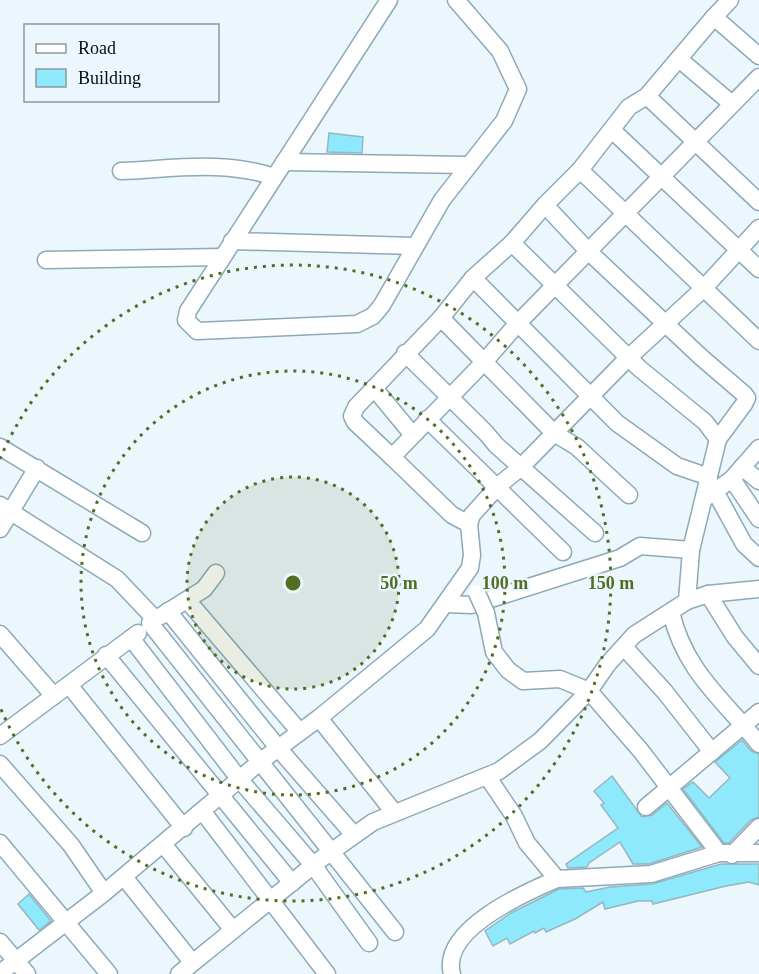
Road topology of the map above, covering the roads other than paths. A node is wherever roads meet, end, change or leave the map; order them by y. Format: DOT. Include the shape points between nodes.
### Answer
graph roads {
  1 [pos="389,0"];
  2 [pos="456,0"];
  3 [pos="730,0"];
  4 [pos="714,17"];
  5 [pos="759,56"];
  6 [pos="679,59"];
  7 [pos="759,77"];
  8 [pos="647,96"];
  9 [pos="732,104"];
  10 [pos="612,130"];
  11 [pos="695,143"];
  12 [pos="284,162"];
  13 [pos="466,165"];
  14 [pos="580,170"];
  15 [pos="121,171"];
  16 [pos="273,177"];
  17 [pos="662,177"];
  18 [pos="759,202"];
  19 [pos="545,204"];
  20 [pos="626,215"];
  21 [pos="759,228"];
  22 [pos="232,241"];
  23 [pos="512,243"];
  24 [pos="415,246"];
  25 [pos="739,248"];
  26 [pos="588,251"];
  27 [pos="222,256"];
  28 [pos="46,260"];
  29 [pos="759,269"];
  30 [pos="473,278"];
  31 [pos="555,286"];
  32 [pos="703,289"];
  33 [pos="441,318"];
  34 [pos="517,324"];
  35 [pos="666,324"];
  36 [pos="759,341"];
  37 [pos="405,353"];
  38 [pos="628,358"];
  39 [pos="484,361"];
  40 [pos="374,388"];
  41 [pos="590,396"];
  42 [pos="448,398"];
  43 [pos="427,419"];
  44 [pos="554,433"];
  45 [pos="412,434"];
  46 [pos="718,439"];
  47 [pos="0,447"];
  48 [pos="759,448"];
  49 [pos="392,457"];
  50 [pos="37,468"];
  51 [pos="520,468"];
  52 [pos="737,473"];
  53 [pos="759,481"];
  54 [pos="498,486"];
  55 [pos="709,490"];
  56 [pos="629,495"];
  57 [pos="5,508"];
  58 [pos="759,519"];
  59 [pos="469,524"];
  60 [pos="0,529"];
  61 [pos="142,533"];
  62 [pos="595,533"];
  63 [pos="691,550"];
  64 [pos="563,552"];
  65 [pos="759,558"];
  66 [pos="216,573"];
  67 [pos="463,578"];
  68 [pos="759,590"];
  69 [pos="708,594"];
  70 [pos="187,600"];
  71 [pos="687,601"];
  72 [pos="443,609"];
  73 [pos="671,612"];
  74 [pos="158,618"];
  75 [pos="0,634"];
  76 [pos="131,638"];
  77 [pos="624,647"];
  78 [pos="106,655"];
  79 [pos="759,666"];
  80 [pos="69,685"];
  81 [pos="589,691"];
  82 [pos="54,696"];
  83 [pos="759,712"];
  84 [pos="319,718"];
  85 [pos="744,725"];
  86 [pos="2,730"];
  87 [pos="299,731"];
  88 [pos="759,744"];
  89 [pos="279,749"];
  90 [pos="712,752"];
  91 [pos="260,763"];
  92 [pos="0,764"];
  93 [pos="487,776"];
  94 [pos="240,780"];
  95 [pos="669,787"];
  96 [pos="221,796"];
  97 [pos="646,807"];
  98 [pos="393,811"];
  99 [pos="203,812"];
  100 [pos="759,827"];
  101 [pos="184,828"];
  102 [pos="354,835"];
  103 [pos="0,843"];
  104 [pos="163,844"];
  105 [pos="331,852"];
  106 [pos="759,853"];
  107 [pos="725,854"];
  108 [pos="313,865"];
  109 [pos="124,877"];
  110 [pos="557,879"];
  111 [pos="292,883"];
  112 [pos="104,893"];
  113 [pos="271,900"];
  114 [pos="67,921"];
  115 [pos="233,930"];
  116 [pos="395,932"];
  117 [pos="0,942"];
  118 [pos="369,943"];
  119 [pos="15,961"];
  120 [pos="192,962"];
  121 [pos="0,973"];
  122 [pos="27,974"];
  123 [pos="108,974"];
  124 [pos="179,974"];
  125 [pos="327,974"];
  126 [pos="452,974"];
  1 -- 12 [label="street"];
  2 -- 13 [label="street" via="500,51 518,89 504,121"];
  3 -- 4 [label="street"];
  4 -- 5 [label="street"];
  4 -- 6 [label="street"];
  6 -- 8 [label="street"];
  6 -- 9 [label="street"];
  7 -- 9 [label="street"];
  8 -- 10 [label="street" via="630,107"];
  8 -- 11 [label="street"];
  9 -- 11 [label="street"];
  10 -- 14 [label="street"];
  10 -- 17 [label="street"];
  11 -- 17 [label="street"];
  11 -- 18 [label="street"];
  12 -- 13 [label="street"];
  12 -- 16 [label="street"];
  13 -- 24 [label="street"];
  14 -- 19 [label="street"];
  14 -- 20 [label="street"];
  15 -- 16 [label="street" via="222,167"];
  16 -- 22 [label="street"];
  17 -- 20 [label="street"];
  17 -- 25 [label="street"];
  19 -- 23 [label="street"];
  19 -- 26 [label="street"];
  20 -- 26 [label="street"];
  20 -- 32 [label="street"];
  21 -- 25 [label="street"];
  22 -- 24 [label="street"];
  22 -- 27 [label="street"];
  23 -- 30 [label="street"];
  23 -- 31 [label="street"];
  24 -- 27 [label="street" via="382,306 357,324 197,331 186,320 188,311"];
  25 -- 29 [label="street"];
  25 -- 32 [label="street"];
  26 -- 31 [label="street"];
  26 -- 35 [label="street"];
  27 -- 28 [label="street"];
  30 -- 33 [label="street"];
  30 -- 34 [label="street"];
  31 -- 34 [label="street"];
  31 -- 38 [label="street"];
  32 -- 35 [label="street"];
  32 -- 36 [label="street"];
  33 -- 37 [label="street"];
  33 -- 39 [label="street"];
  34 -- 39 [label="street"];
  34 -- 41 [label="street"];
  35 -- 38 [label="street"];
  35 -- 46 [label="street" via="747,398"];
  37 -- 40 [label="street"];
  37 -- 42 [label="street"];
  38 -- 41 [label="street"];
  38 -- 46 [label="street" via="705,422"];
  39 -- 42 [label="street"];
  39 -- 44 [label="street"];
  40 -- 45 [label="street"];
  40 -- 49 [label="street" via="352,416"];
  41 -- 44 [label="street"];
  41 -- 55 [label="street" via="617,423"];
  42 -- 43 [label="street"];
  42 -- 51 [label="street"];
  43 -- 45 [label="street"];
  43 -- 54 [label="street"];
  44 -- 51 [label="street"];
  44 -- 56 [label="street" via="577,447"];
  45 -- 49 [label="street"];
  46 -- 55 [label="street"];
  47 -- 50 [label="street"];
  48 -- 52 [label="street"];
  49 -- 59 [label="street" via="452,515"];
  50 -- 57 [label="street"];
  50 -- 61 [label="street"];
  51 -- 54 [label="street"];
  51 -- 62 [label="street"];
  52 -- 53 [label="street"];
  52 -- 55 [label="street"];
  52 -- 58 [label="street"];
  54 -- 59 [label="street" via="472,515"];
  54 -- 64 [label="street"];
  55 -- 63 [label="street"];
  55 -- 65 [label="street" via="740,539"];
  57 -- 60 [label="street"];
  57 -- 74 [label="street" via="121,582"];
  59 -- 67 [label="street" via="472,562"];
  63 -- 71 [label="street"];
  63 -- 72 [label="street" via="640,546 620,558 472,605"];
  66 -- 70 [label="street" via="204,589"];
  67 -- 72 [label="street"];
  67 -- 81 [label="street, bridge" via="477,593 486,613 499,662 516,678 531,682 560,680"];
  68 -- 69 [label="street"];
  69 -- 71 [label="street"];
  69 -- 79 [label="street"];
  70 -- 74 [label="street"];
  70 -- 87 [label="street"];
  71 -- 73 [label="street"];
  72 -- 84 [label="street" via="427,629"];
  73 -- 77 [label="street" via="634,635"];
  73 -- 85 [label="street" via="697,672"];
  74 -- 76 [label="street"];
  74 -- 89 [label="street"];
  74 -- 91 [label="street"];
  75 -- 82 [label="street"];
  76 -- 78 [label="street"];
  76 -- 94 [label="street"];
  77 -- 81 [label="street"];
  77 -- 90 [label="street"];
  78 -- 80 [label="street"];
  78 -- 96 [label="street"];
  80 -- 82 [label="street"];
  80 -- 101 [label="street"];
  81 -- 93 [label="street" via="540,741"];
  81 -- 95 [label="street"];
  82 -- 86 [label="street"];
  83 -- 85 [label="street"];
  84 -- 87 [label="street"];
  84 -- 98 [label="street"];
  85 -- 88 [label="street"];
  85 -- 90 [label="street"];
  87 -- 89 [label="street"];
  89 -- 91 [label="street"];
  89 -- 102 [label="street"];
  90 -- 95 [label="street"];
  91 -- 94 [label="street"];
  91 -- 105 [label="street"];
  92 -- 112 [label="street" via="71,845"];
  93 -- 98 [label="street"];
  93 -- 110 [label="street" via="527,843"];
  94 -- 96 [label="street"];
  94 -- 108 [label="street"];
  95 -- 97 [label="street"];
  95 -- 107 [label="street"];
  96 -- 99 [label="street"];
  96 -- 111 [label="street"];
  98 -- 102 [label="street"];
  99 -- 101 [label="street"];
  99 -- 113 [label="street"];
  100 -- 107 [label="street"];
  101 -- 104 [label="street"];
  102 -- 105 [label="street"];
  103 -- 114 [label="street"];
  104 -- 109 [label="street"];
  104 -- 115 [label="street"];
  105 -- 108 [label="street"];
  105 -- 116 [label="street"];
  106 -- 107 [label="street"];
  107 -- 110 [label="street" via="651,874"];
  108 -- 111 [label="street"];
  108 -- 118 [label="street"];
  109 -- 112 [label="street"];
  109 -- 120 [label="street"];
  110 -- 126 [label="street" via="519,895 478,923 450,955"];
  111 -- 113 [label="street"];
  112 -- 114 [label="street"];
  113 -- 115 [label="street"];
  113 -- 125 [label="street"];
  114 -- 119 [label="street"];
  114 -- 123 [label="street"];
  115 -- 120 [label="street"];
  117 -- 119 [label="street"];
  119 -- 121 [label="street"];
  119 -- 122 [label="street"];
  120 -- 124 [label="street"];
}
